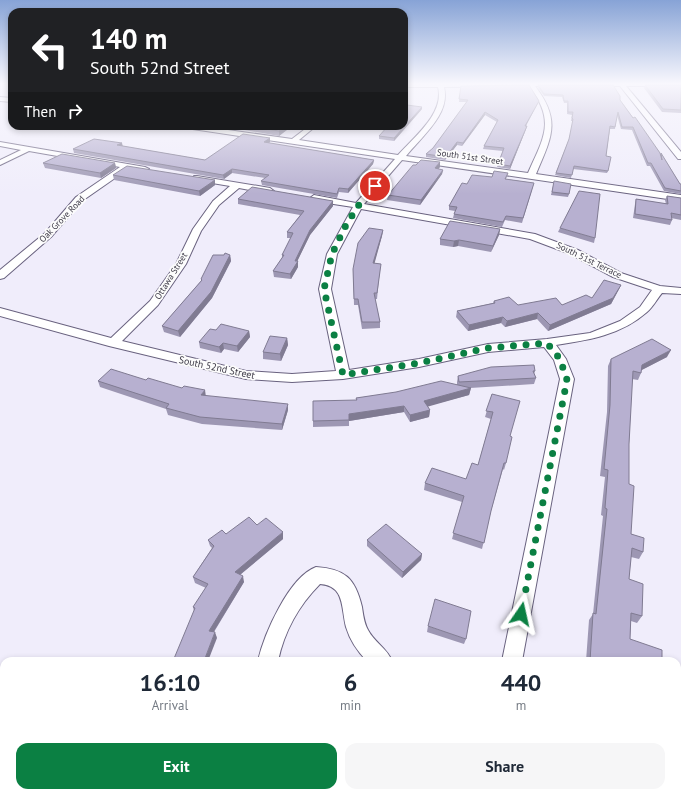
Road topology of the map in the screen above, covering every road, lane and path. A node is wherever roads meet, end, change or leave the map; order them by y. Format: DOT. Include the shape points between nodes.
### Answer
graph roads {
  1 [pos="432,120"];
  2 [pos="549,120"];
  3 [pos="651,120"];
  4 [pos="219,130"];
  5 [pos="309,130"];
  6 [pos="294,141"];
  7 [pos="0,144"];
  8 [pos="28,149"];
  9 [pos="401,157"];
  10 [pos="681,157"];
  11 [pos="0,163"];
  12 [pos="127,166"];
  13 [pos="151,170"];
  14 [pos="531,176"];
  15 [pos="190,177"];
  16 [pos="237,185"];
  17 [pos="282,193"];
  18 [pos="305,197"];
  19 [pos="681,198"];
  20 [pos="358,206"];
  21 [pos="0,276"];
  22 [pos="659,289"];
  23 [pos="681,291"];
  24 [pos="0,312"];
  25 [pos="113,343"];
  26 [pos="547,343"];
  27 [pos="343,375"];
  28 [pos="269,657"];
  29 [pos="378,657"];
  30 [pos="513,657"];
  1 -- 9 [label="street"];
  2 -- 14 [label="street" via="548,137"];
  3 -- 10 [label="street"];
  4 -- 6 [label="street, South 51st Street"];
  5 -- 6 [label="street"];
  6 -- 9 [label="street, South 51st Street"];
  7 -- 8 [label="street"];
  8 -- 11 [label="street"];
  8 -- 12 [label="street"];
  9 -- 14 [label="street, South 51st Street"];
  9 -- 20 [label="street"];
  12 -- 13 [label="street"];
  12 -- 21 [label="street, Oak Grove Road" via="79,199 48,235"];
  14 -- 19 [label="street, South 51st Street"];
  15 -- 16 [label="street"];
  16 -- 17 [label="street"];
  16 -- 25 [label="street, Ottawa Street" via="216,203 196,231 181,264 154,303"];
  18 -- 20 [label="street, South 51st Terrace"];
  20 -- 22 [label="street, South 51st Terrace" via="532,236 574,252 617,275"];
  20 -- 27 [label="street" via="332,254 324,289"];
  22 -- 23 [label="street, South 51st Terrace"];
  22 -- 26 [label="street, South 52nd Street" via="644,309 624,324 593,336"];
  24 -- 25 [label="street, South 52nd Street"];
  25 -- 27 [label="street, South 52nd Street" via="246,375 292,378"];
  26 -- 27 [label="street, South 52nd Street" via="488,348 419,363"];
  26 -- 30 [label="street" via="560,359 567,380"];
  28 -- 29 [label="street" via="284,619 304,586 316,575 330,575 346,588 361,637"];
}
